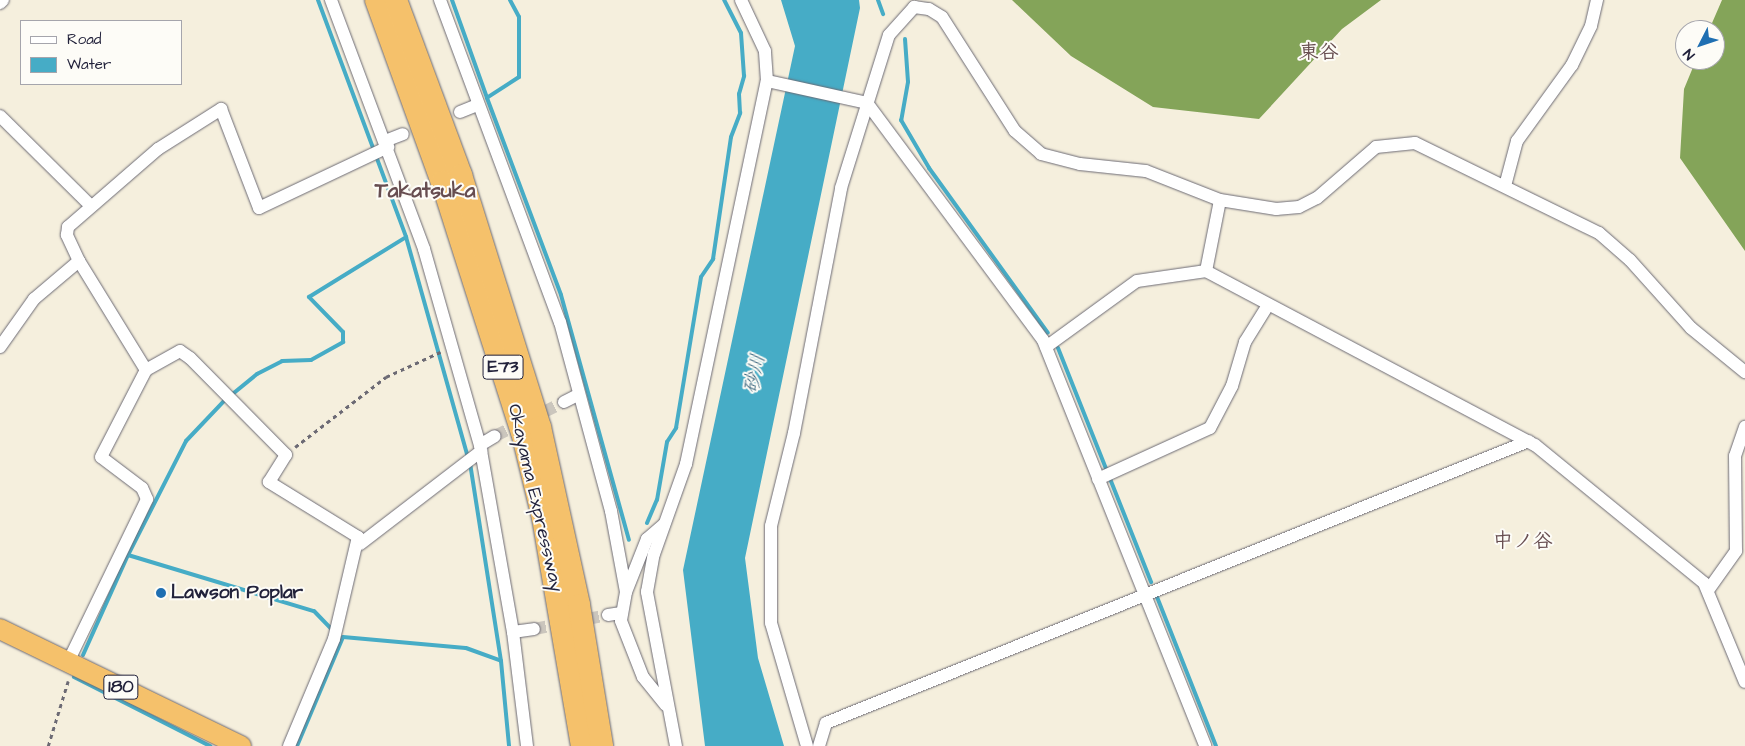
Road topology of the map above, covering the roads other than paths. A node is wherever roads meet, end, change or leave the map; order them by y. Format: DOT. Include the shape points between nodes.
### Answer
graph roads {
  1 [pos="331,0"];
  2 [pos="376,0"];
  3 [pos="396,0"];
  4 [pos="440,0"];
  5 [pos="741,0"];
  6 [pos="1597,0"];
  7 [pos="771,82"];
  8 [pos="862,102"];
  9 [pos="477,105"];
  10 [pos="460,112"];
  11 [pos="0,116"];
  12 [pos="403,134"];
  13 [pos="381,149"];
  14 [pos="1506,186"];
  15 [pos="1220,200"];
  16 [pos="90,205"];
  17 [pos="80,261"];
  18 [pos="1206,271"];
  19 [pos="1268,305"];
  20 [pos="0,347"];
  21 [pos="1046,347"];
  22 [pos="146,370"];
  23 [pos="1745,372"];
  24 [pos="578,395"];
  25 [pos="564,402"];
  26 [pos="1745,427"];
  27 [pos="495,436"];
  28 [pos="1529,441"];
  29 [pos="475,452"];
  30 [pos="1105,476"];
  31 [pos="668,521"];
  32 [pos="360,544"];
  33 [pos="1709,589"];
  34 [pos="626,592"];
  35 [pos="1145,596"];
  36 [pos="534,628"];
  37 [pos="0,629"];
  38 [pos="513,632"];
  39 [pos="70,663"];
  40 [pos="1745,682"];
  41 [pos="666,705"];
  42 [pos="241,746"];
  43 [pos="289,746"];
  44 [pos="527,746"];
  45 [pos="582,746"];
  46 [pos="602,746"];
  47 [pos="676,746"];
  48 [pos="807,746"];
  49 [pos="819,746"];
  50 [pos="1205,746"];
  1 -- 13 [label="street"];
  2 -- 45 [label="highway, Okayama Expressway / E73" via="442,182 522,432 543,518"];
  3 -- 46 [label="highway, Okayama Expressway / E73" via="461,175 540,427 579,605"];
  4 -- 9 [label="street"];
  5 -- 7 [label="street" via="765,51"];
  6 -- 14 [label="street" via="1591,26 1572,65 1517,141"];
  7 -- 8 [label="street"];
  7 -- 31 [label="street" via="686,464"];
  8 -- 15 [label="street" via="893,27 914,7 929,9 942,18 1016,131 1040,154 1080,164 1161,175"];
  8 -- 21 [label="street"];
  8 -- 48 [label="street" via="839,197 794,433 771,526 771,623"];
  9 -- 10 [label="street"];
  9 -- 24 [label="street" via="560,322"];
  11 -- 16 [label="street"];
  12 -- 13 [label="street"];
  13 -- 16 [label="street" via="260,208 221,109 158,149"];
  13 -- 29 [label="street" via="424,248"];
  14 -- 15 [label="street" via="1456,160 1402,142 1376,147 1328,190 1299,207 1276,209"];
  14 -- 23 [label="street" via="1599,233 1630,260 1690,328"];
  15 -- 18 [label="street"];
  16 -- 17 [label="street" via="68,227 67,235"];
  17 -- 20 [label="street" via="34,299"];
  17 -- 22 [label="street"];
  18 -- 19 [label="street"];
  18 -- 21 [label="street" via="1138,281"];
  19 -- 28 [label="street"];
  19 -- 30 [label="street" via="1245,342 1232,386 1210,428"];
  21 -- 30 [label="street"];
  22 -- 32 [label="street" via="180,352 286,454 269,482 352,530"];
  22 -- 39 [label="street" via="101,457 142,488 147,499"];
  24 -- 25 [label="street"];
  24 -- 34 [label="street" via="611,510"];
  26 -- 33 [label="street" via="1735,464 1739,534 1736,551"];
  27 -- 29 [label="street"];
  28 -- 33 [label="street"];
  28 -- 35 [label="street"];
  29 -- 32 [label="street"];
  29 -- 38 [label="street"];
  30 -- 35 [label="street"];
  31 -- 34 [label="street" via="647,539"];
  31 -- 41 [label="street" via="654,554 647,592"];
  32 -- 43 [label="street" via="336,634"];
  33 -- 40 [label="street"];
  34 -- 41 [label="street" via="614,614 643,677"];
  35 -- 49 [label="street" via="826,723"];
  35 -- 50 [label="street"];
  36 -- 38 [label="street"];
  37 -- 39 [label="highway, 180"];
  38 -- 44 [label="street"];
  39 -- 42 [label="highway, 180"];
  41 -- 47 [label="street"];
}
